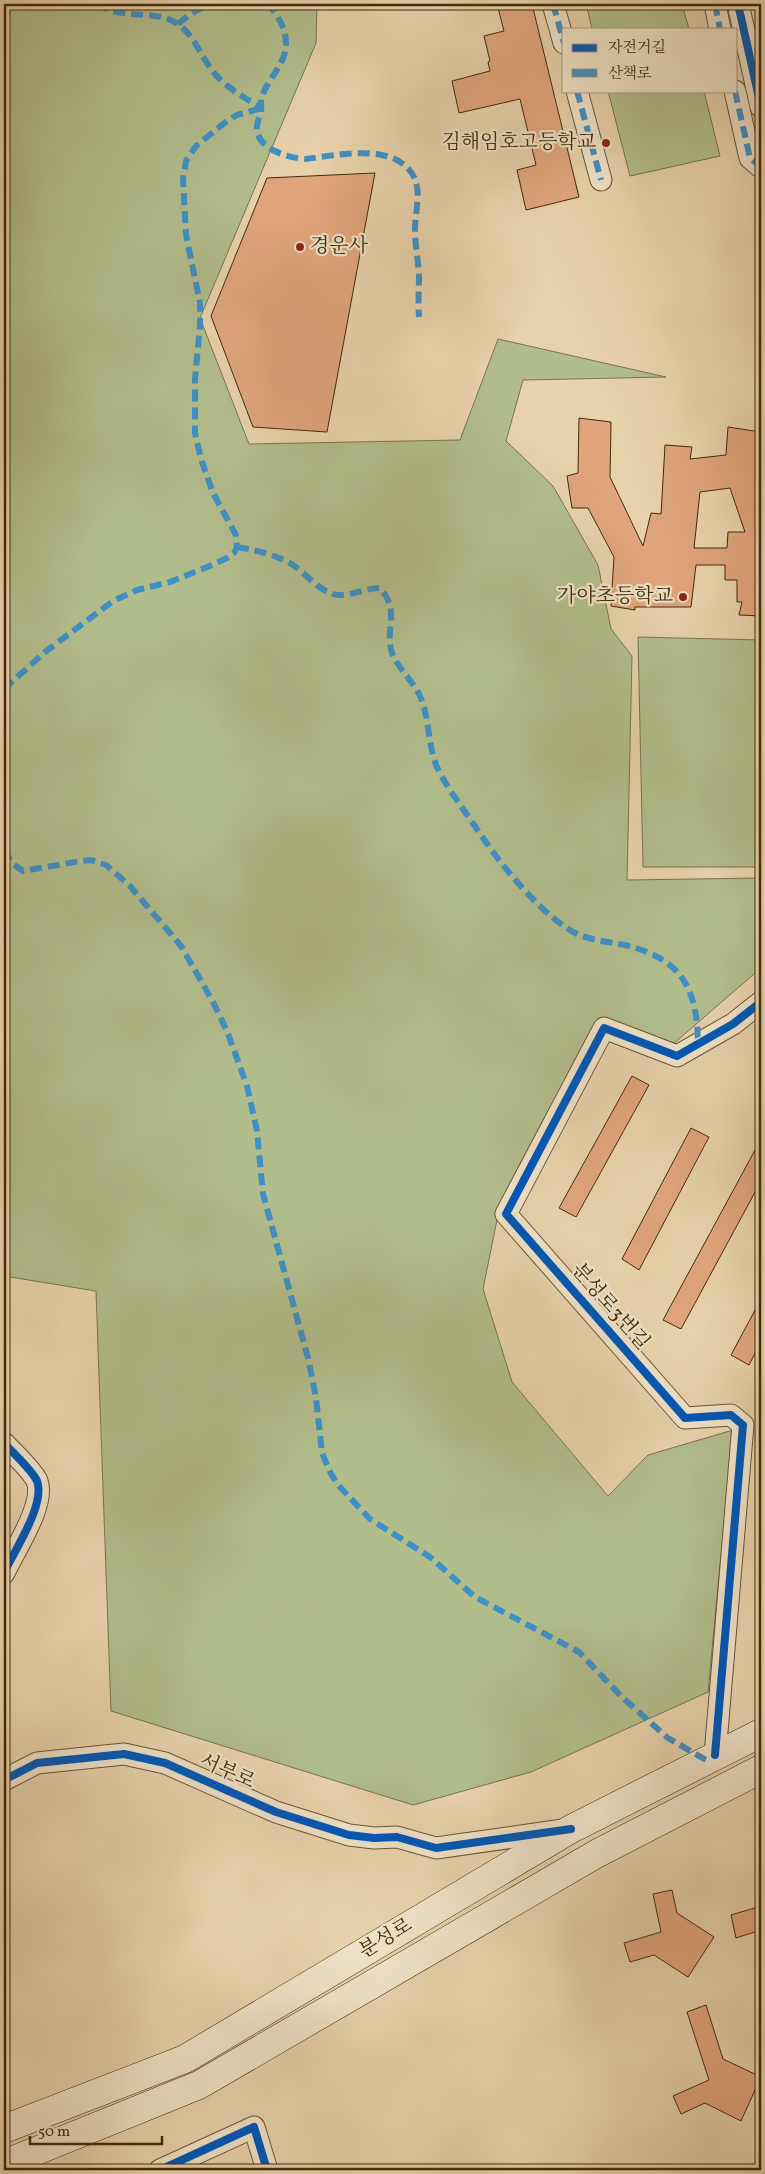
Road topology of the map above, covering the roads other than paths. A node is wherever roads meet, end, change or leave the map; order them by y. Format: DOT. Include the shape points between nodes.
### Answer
graph roads {
  1 [pos="553,4"];
  2 [pos="715,4"];
  3 [pos="738,4"];
  4 [pos="720,28"];
  5 [pos="562,36"];
  6 [pos="577,92"];
  7 [pos="735,92"];
  8 [pos="761,107"];
  9 [pos="761,166"];
  10 [pos="601,180"];
  11 [pos="761,1002"];
  12 [pos="4,1443"];
  13 [pos="4,1573"];
  14 [pos="761,1733"];
  15 [pos="715,1755"];
  16 [pos="761,1768"];
  17 [pos="4,1780"];
  18 [pos="571,1829"];
  19 [pos="4,2129"];
  20 [pos="4,2164"];
  21 [pos="160,2170"];
  22 [pos="268,2170"];
  1 -- 5 [label="street"];
  2 -- 4 [label="street"];
  3 -- 8 [label="street"];
  6 -- 10 [label="street"];
  7 -- 9 [label="street" via="750,158"];
  11 -- 15 [label="street, 분성로3번길" via="733,1024 677,1056 604,1028 506,1214 685,1418 731,1415 743,1425"];
  12 -- 13 [label="street" via="36,1479 39,1490 32,1520"];
  14 -- 15 [label="main road, 분성로"];
  15 -- 18 [label="main road, 분성로"];
  16 -- 20 [label="main road, 분성로" via="598,1853 199,2085"];
  17 -- 18 [label="street, 서부로" via="37,1763 124,1754 165,1763 276,1812 349,1836 397,1838 436,1848"];
  18 -- 19 [label="main road, 분성로" via="184,2059"];
  21 -- 22 [label="street" via="254,2127"];
}
